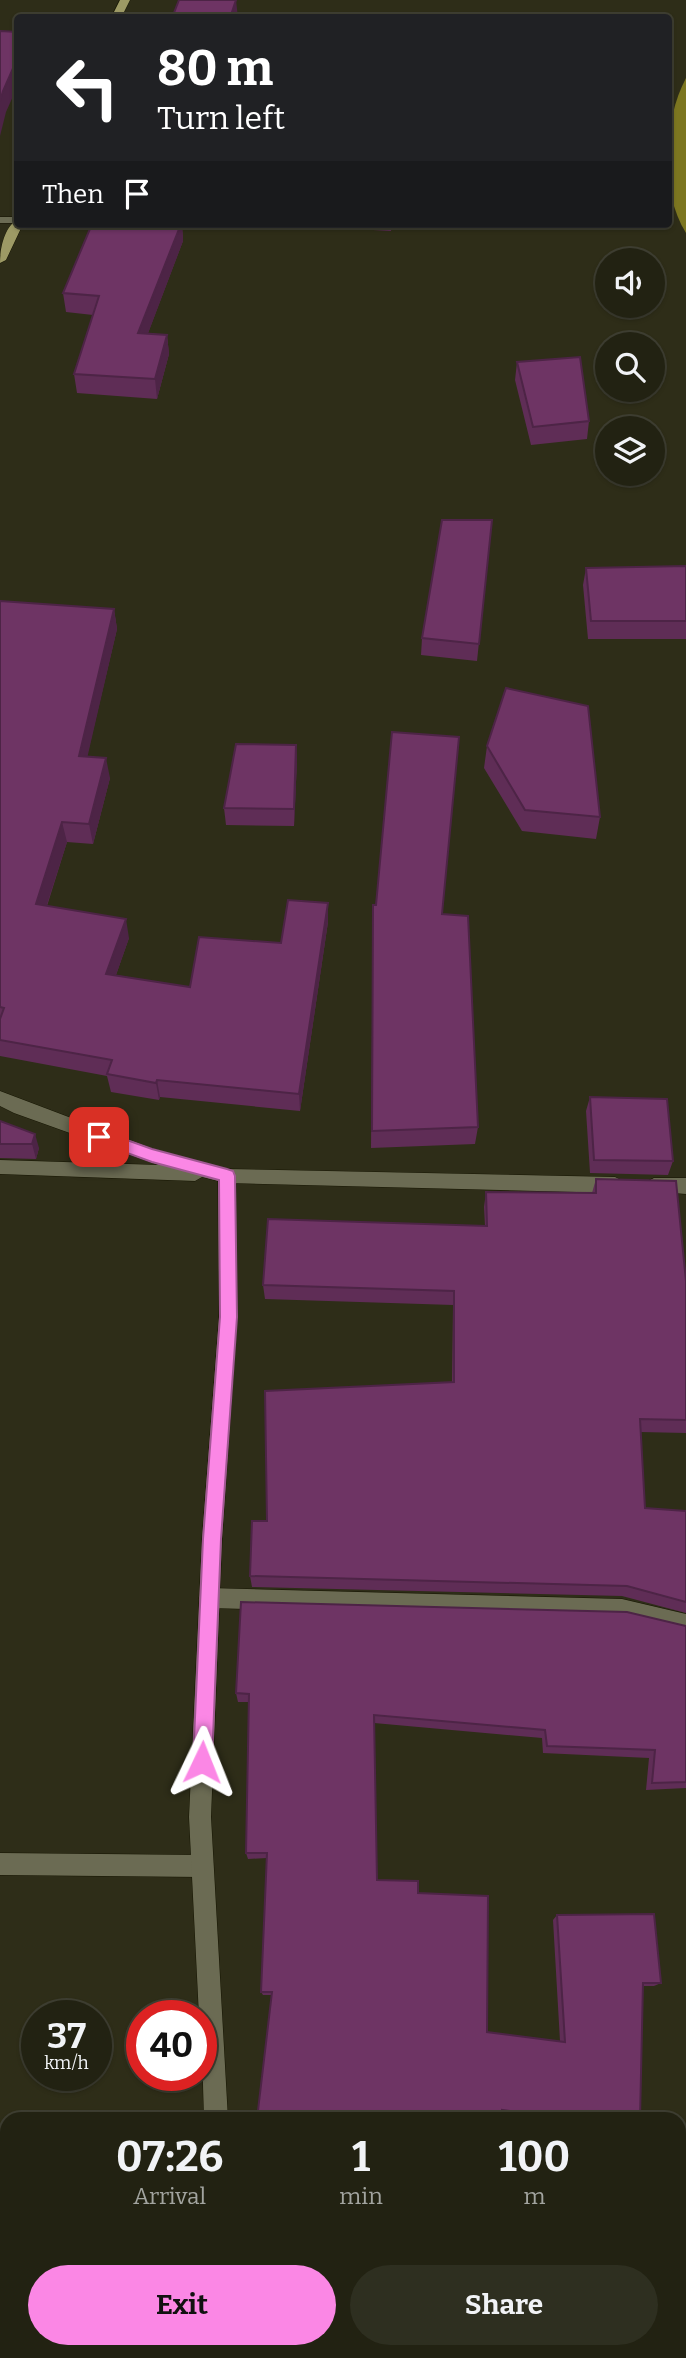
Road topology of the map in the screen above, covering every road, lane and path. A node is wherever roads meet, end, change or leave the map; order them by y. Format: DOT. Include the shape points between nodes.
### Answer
graph roads {
  1 [pos="15,228"];
  2 [pos="0,260"];
  3 [pos="0,1098"];
  4 [pos="0,1167"];
  5 [pos="227,1176"];
  6 [pos="686,1186"];
  7 [pos="209,1598"];
  8 [pos="686,1624"];
  9 [pos="0,1864"];
  10 [pos="202,1866"];
  11 [pos="216,2112"];
  1 -- 2 [label="main road"];
  3 -- 5 [label="street" via="152,1156"];
  4 -- 5 [label="street"];
  5 -- 6 [label="street"];
  5 -- 7 [label="street" via="228,1317"];
  7 -- 8 [label="street" via="622,1609"];
  7 -- 10 [label="street"];
  9 -- 10 [label="street"];
  10 -- 11 [label="street"];
}
